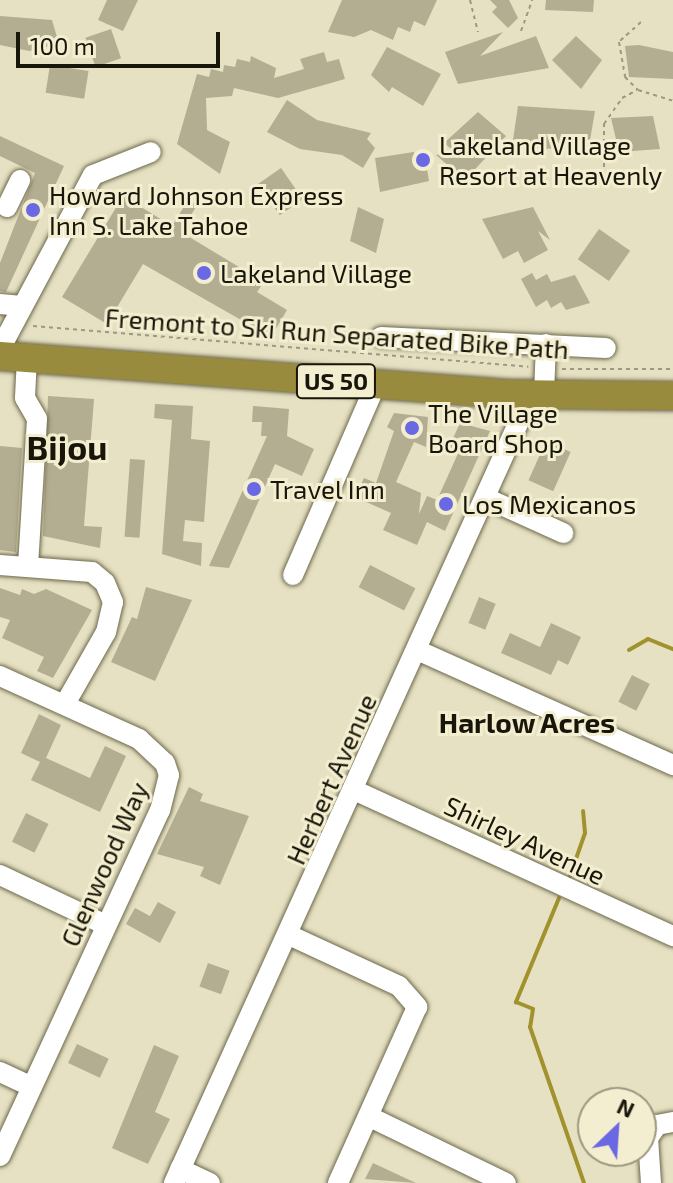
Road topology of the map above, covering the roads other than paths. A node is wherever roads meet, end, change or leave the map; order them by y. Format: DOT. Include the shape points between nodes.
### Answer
graph roads {
  1 [pos="151,152"];
  2 [pos="20,180"];
  3 [pos="2,211"];
  4 [pos="0,304"];
  5 [pos="22,306"];
  6 [pos="381,337"];
  7 [pos="546,344"];
  8 [pos="606,348"];
  9 [pos="0,349"];
  10 [pos="13,357"];
  11 [pos="376,384"];
  12 [pos="541,386"];
  13 [pos="673,396"];
  14 [pos="486,498"];
  15 [pos="563,533"];
  16 [pos="0,565"];
  17 [pos="28,567"];
  18 [pos="293,575"];
  19 [pos="417,650"];
  20 [pos="0,676"];
  21 [pos="65,704"];
  22 [pos="673,765"];
  23 [pos="356,791"];
  24 [pos="0,875"];
  25 [pos="106,925"];
  26 [pos="289,935"];
  27 [pos="673,936"];
  28 [pos="0,1072"];
  29 [pos="32,1087"];
  30 [pos="370,1117"];
  31 [pos="673,1122"];
  32 [pos="0,1156"];
  33 [pos="177,1176"];
  34 [pos="210,1183"];
  35 [pos="338,1183"];
  36 [pos="506,1183"];
  37 [pos="651,1183"];
  1 -- 5 [label="street" via="93,175"];
  2 -- 3 [label="street"];
  4 -- 5 [label="street"];
  5 -- 9 [label="street"];
  6 -- 7 [label="street"];
  7 -- 8 [label="street"];
  7 -- 12 [label="street"];
  10 -- 11 [label="highway, US 50"];
  10 -- 17 [label="street" via="37,419"];
  11 -- 12 [label="highway, US 50"];
  11 -- 18 [label="street"];
  12 -- 13 [label="highway, US 50"];
  12 -- 14 [label="street, Herbert Avenue"];
  14 -- 15 [label="street"];
  14 -- 19 [label="street, Herbert Avenue"];
  16 -- 17 [label="street"];
  17 -- 21 [label="street" via="92,572 105,583 113,602 106,632"];
  19 -- 22 [label="street"];
  19 -- 23 [label="street, Herbert Avenue"];
  20 -- 21 [label="street, Glenwood Way"];
  21 -- 25 [label="street, Glenwood Way" via="139,739 165,763 169,775 160,810"];
  23 -- 26 [label="street, Herbert Avenue"];
  23 -- 27 [label="street, Shirley Avenue"];
  24 -- 25 [label="street"];
  25 -- 29 [label="street, Glenwood Way"];
  26 -- 30 [label="street" via="414,999 415,1022"];
  26 -- 33 [label="street, Herbert Avenue"];
  28 -- 29 [label="street"];
  29 -- 32 [label="street, Glenwood Way"];
  30 -- 35 [label="street"];
  30 -- 36 [label="street"];
  31 -- 37 [label="street" via="657,1125 648,1138"];
  33 -- 34 [label="street"];
}
